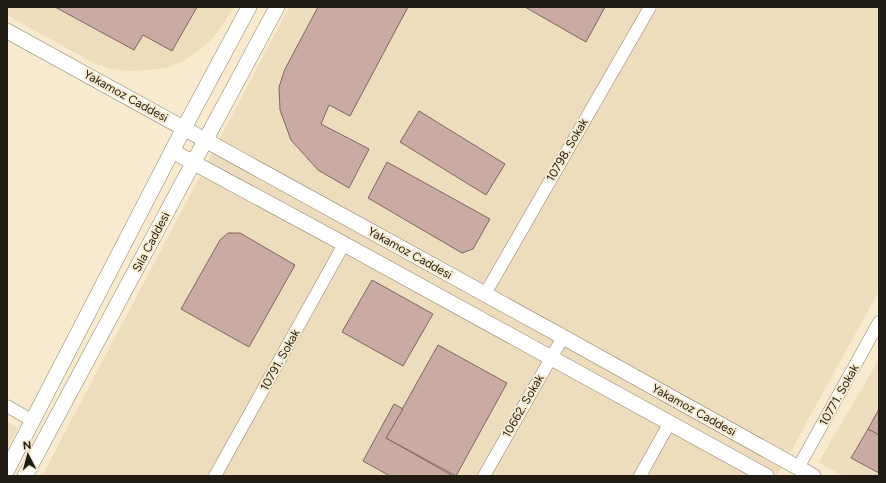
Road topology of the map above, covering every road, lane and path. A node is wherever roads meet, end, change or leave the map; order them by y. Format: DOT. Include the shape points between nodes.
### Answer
graph roads {
  1 [pos="249,7"];
  2 [pos="277,7"];
  3 [pos="650,7"];
  4 [pos="7,31"];
  5 [pos="184,128"];
  6 [pos="206,140"];
  7 [pos="172,151"];
  8 [pos="194,163"];
  9 [pos="344,244"];
  10 [pos="485,294"];
  11 [pos="879,322"];
  12 [pos="563,337"];
  13 [pos="551,358"];
  14 [pos="7,406"];
  15 [pos="33,421"];
  16 [pos="669,424"];
  17 [pos="798,468"];
  18 [pos="7,470"];
  19 [pos="25,476"];
  20 [pos="215,476"];
  21 [pos="484,476"];
  22 [pos="640,476"];
  23 [pos="766,476"];
  24 [pos="813,476"];
  1 -- 5 [label="street"];
  2 -- 6 [label="street, Sıla Caddesi"];
  3 -- 10 [label="street, 10798. Sokak"];
  4 -- 5 [label="street, Yakamoz Caddesi"];
  5 -- 6 [label="street, Yakamoz Caddesi"];
  5 -- 7 [label="street"];
  6 -- 8 [label="street, Sıla Caddesi"];
  6 -- 10 [label="street, Yakamoz Caddesi"];
  7 -- 8 [label="street, Yakamoz Caddesi"];
  7 -- 15 [label="street"];
  8 -- 9 [label="street, Yakamoz Caddesi"];
  8 -- 19 [label="street, Sıla Caddesi"];
  9 -- 13 [label="street, Yakamoz Caddesi"];
  9 -- 20 [label="street, 10791. Sokak"];
  10 -- 12 [label="street, Yakamoz Caddesi"];
  11 -- 17 [label="street, 10771. Sokak"];
  12 -- 13 [label="street, 10662. Sokak"];
  12 -- 17 [label="street, Yakamoz Caddesi"];
  13 -- 16 [label="street, Yakamoz Caddesi"];
  13 -- 21 [label="street, 10662. Sokak"];
  14 -- 15 [label="street"];
  15 -- 18 [label="street"];
  16 -- 22 [label="street"];
  16 -- 23 [label="street, Yakamoz Caddesi"];
  17 -- 24 [label="street, Yakamoz Caddesi"];
}
